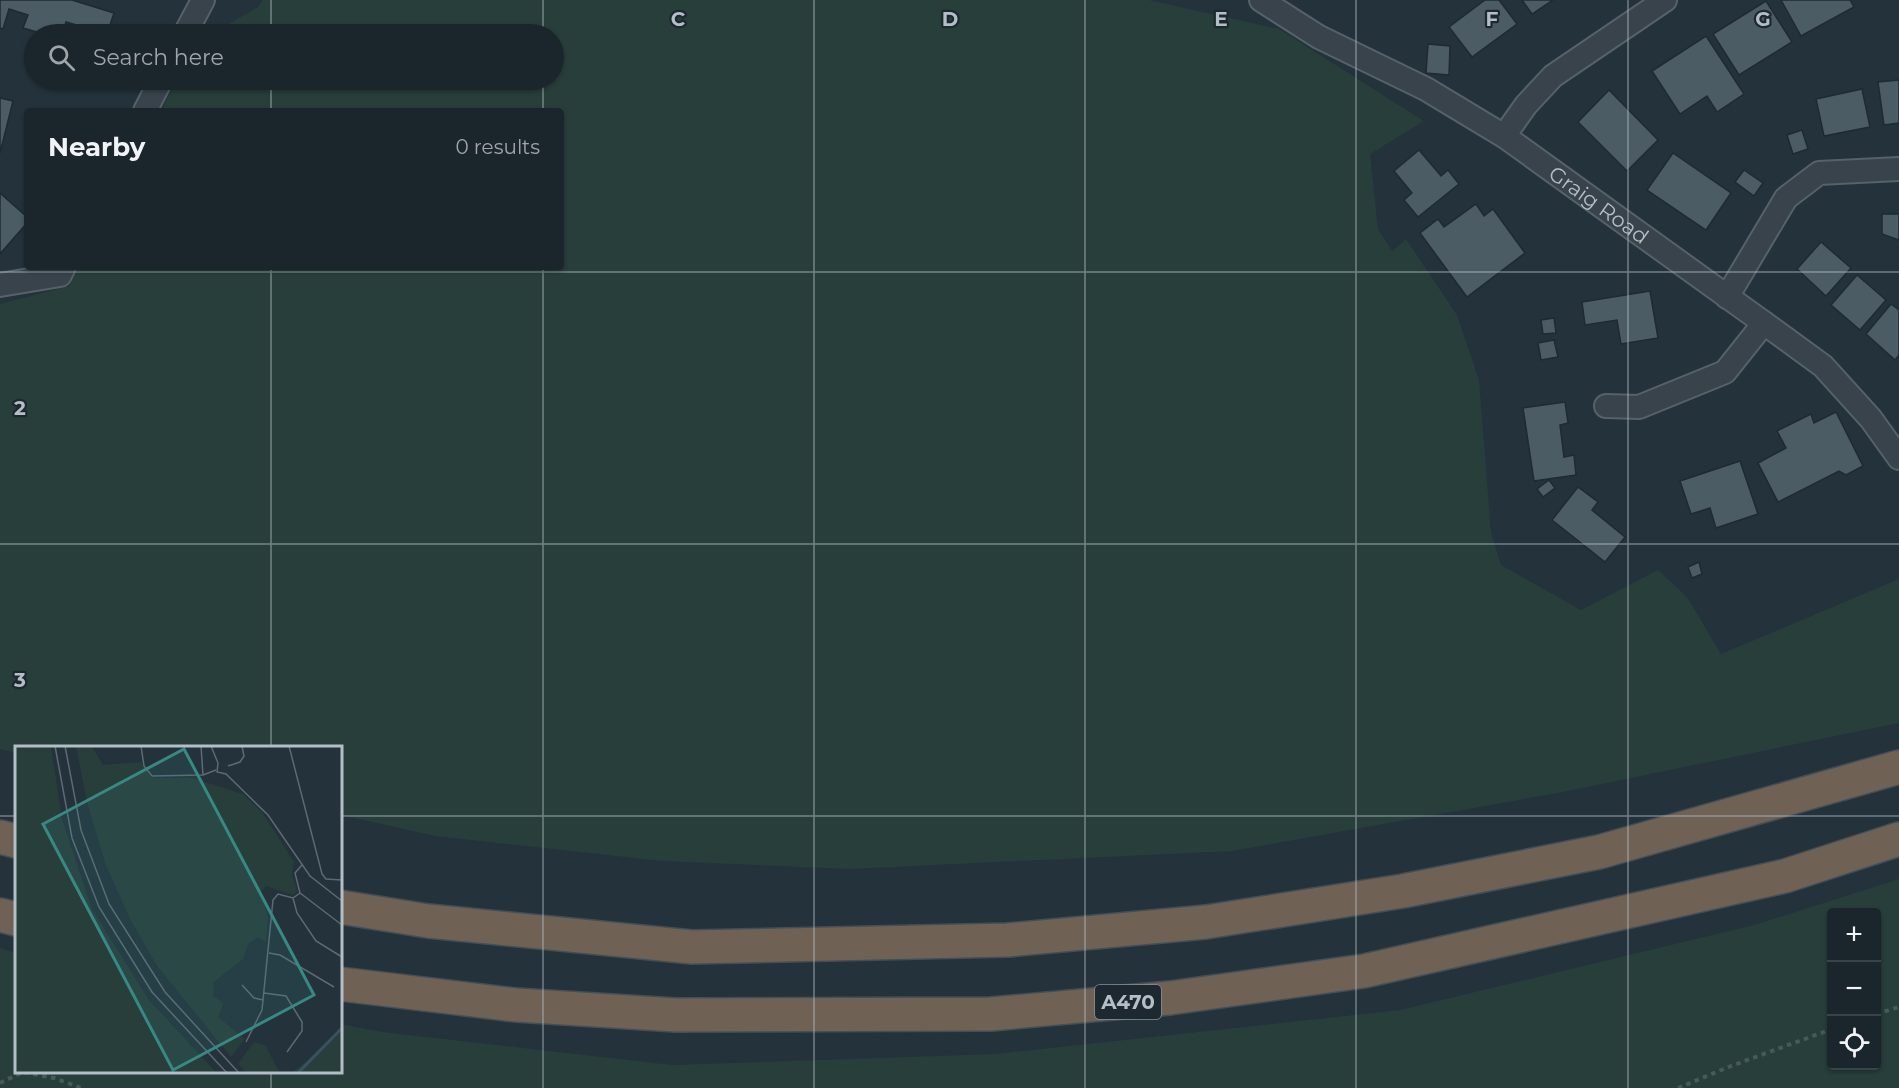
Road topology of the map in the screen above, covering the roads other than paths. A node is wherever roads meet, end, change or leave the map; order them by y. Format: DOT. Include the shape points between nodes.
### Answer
graph roads {
  1 [pos="203,0"];
  2 [pos="1261,0"];
  3 [pos="1665,0"];
  4 [pos="190,24"];
  5 [pos="156,90"];
  6 [pos="147,108"];
  7 [pos="1504,136"];
  8 [pos="1899,169"];
  9 [pos="62,270"];
  10 [pos="0,285"];
  11 [pos="1726,297"];
  12 [pos="1764,323"];
  13 [pos="1606,406"];
  14 [pos="1899,458"];
  15 [pos="1899,767"];
  16 [pos="0,837"];
  17 [pos="1899,839"];
  18 [pos="15,841"];
  19 [pos="342,907"];
  20 [pos="0,915"];
  21 [pos="15,919"];
  22 [pos="342,984"];
  1 -- 4 [label="street"];
  2 -- 7 [label="street, Graig Road" via="1320,37 1426,89"];
  3 -- 7 [label="street" via="1553,76"];
  5 -- 6 [label="street"];
  7 -- 11 [label="street, Graig Road"];
  8 -- 11 [label="street" via="1819,173 1786,198"];
  9 -- 10 [label="street" via="60,275"];
  11 -- 12 [label="street, Graig Road"];
  12 -- 13 [label="street" via="1725,372 1639,407"];
  12 -- 14 [label="street, Graig Road" via="1823,366 1871,419"];
  15 -- 19 [label="highway" via="1599,852 1403,891 1194,923 1008,940 692,947 428,921"];
  16 -- 18 [label="highway"];
  17 -- 22 [label="highway, A470" via="1785,876 1375,969 1170,998 991,1014 676,1015 516,1005"];
  20 -- 21 [label="highway"];
}
